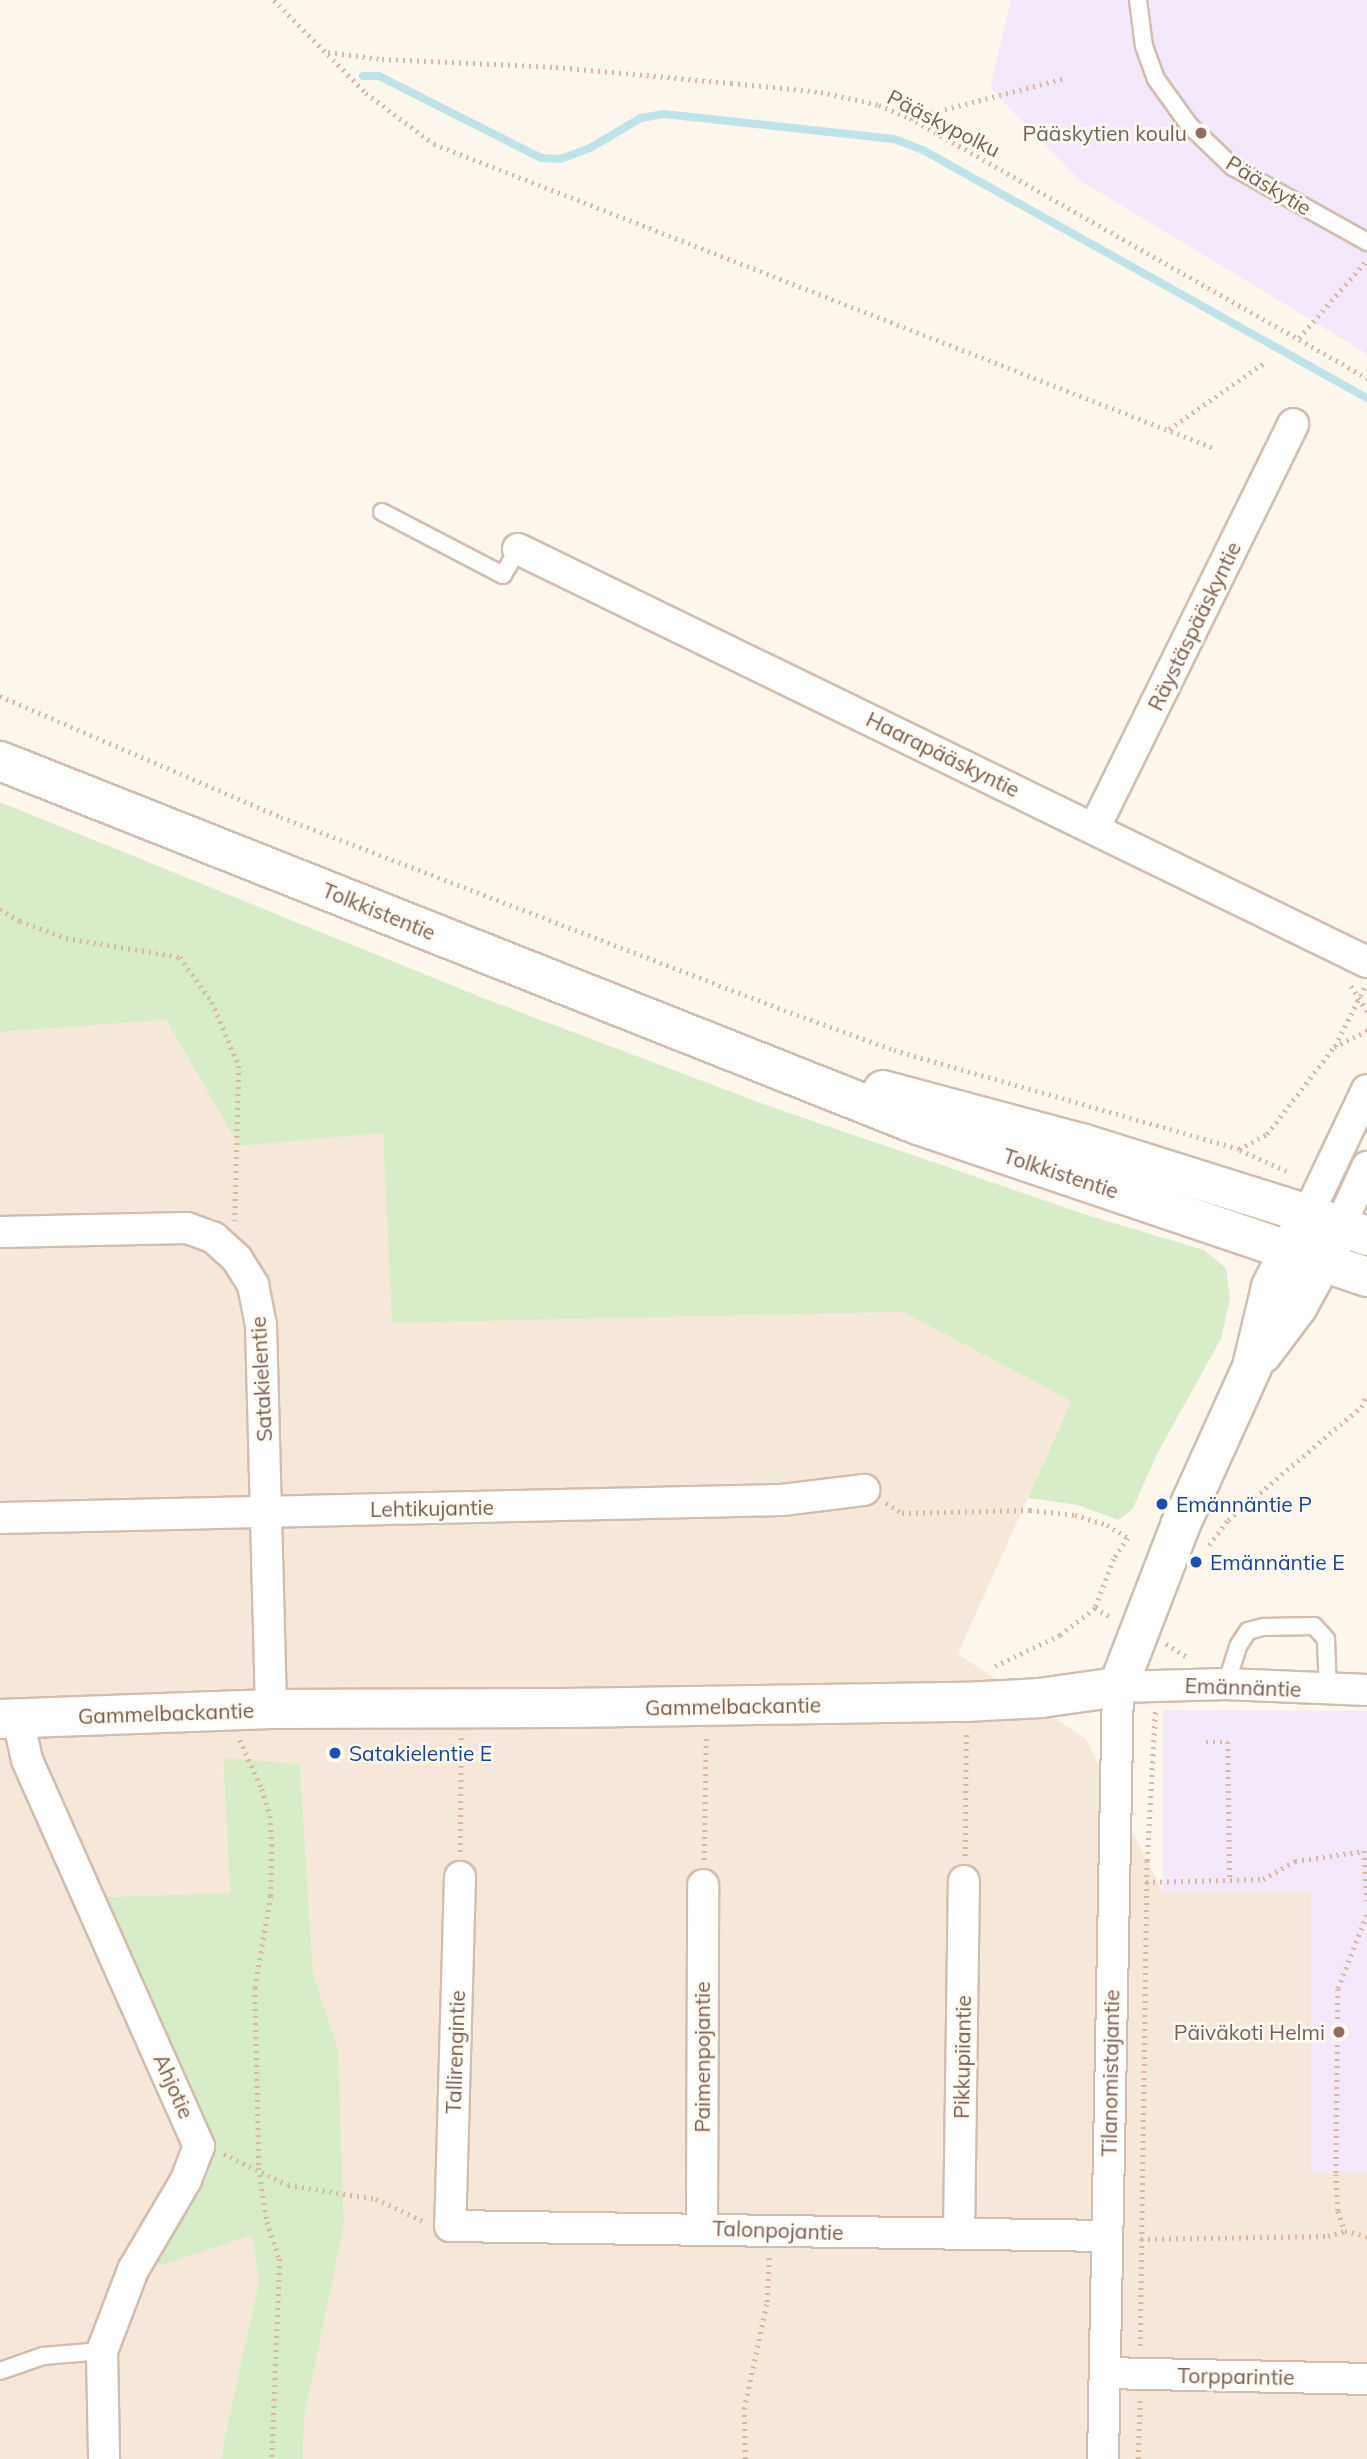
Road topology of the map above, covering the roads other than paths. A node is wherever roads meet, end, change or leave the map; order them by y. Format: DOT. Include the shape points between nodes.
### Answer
graph roads {
  1 [pos="1138,0"];
  2 [pos="1367,242"];
  3 [pos="1293,424"];
  4 [pos="382,512"];
  5 [pos="518,549"];
  6 [pos="0,761"];
  7 [pos="1095,827"];
  8 [pos="1367,961"];
  9 [pos="758,1061"];
  10 [pos="1367,1090"];
  11 [pos="1367,1167"];
  12 [pos="1338,1225"];
  13 [pos="0,1232"];
  14 [pos="1307,1256"];
  15 [pos="1367,1277"];
  16 [pos="864,1490"];
  17 [pos="267,1513"];
  18 [pos="0,1518"];
  19 [pos="1226,1684"];
  20 [pos="1118,1688"];
  21 [pos="1367,1690"];
  22 [pos="1328,1691"];
  23 [pos="253,1709"];
  24 [pos="9,1719"];
  25 [pos="460,1877"];
  26 [pos="964,1881"];
  27 [pos="703,1885"];
  28 [pos="450,2226"];
  29 [pos="702,2228"];
  30 [pos="960,2234"];
  31 [pos="1106,2236"];
  32 [pos="102,2351"];
  33 [pos="0,2371"];
  34 [pos="1105,2373"];
  35 [pos="1367,2379"];
  36 [pos="104,2459"];
  37 [pos="1103,2459"];
  1 -- 2 [label="lane, Pääskytie" via="1144,46 1156,79 1189,125 1233,167"];
  3 -- 7 [label="street, Räystäspääskyntie"];
  4 -- 5 [label="lane" via="503,575"];
  5 -- 7 [label="street, Haarapääskyntie"];
  6 -- 9 [label="street, Tolkkistentie"];
  7 -- 8 [label="street, Haarapääskyntie"];
  9 -- 12 [label="street, Tolkkistentie" via="922,1099 1081,1143"];
  9 -- 14 [label="street, Tolkkistentie" via="918,1125"];
  10 -- 12 [label="street"];
  11 -- 12 [label="street"];
  12 -- 14 [label="street"];
  13 -- 17 [label="street, Satakielentie" via="187,1228 214,1238 237,1259 253,1285 261,1325"];
  14 -- 15 [label="street, Tolkkistentie"];
  14 -- 20 [label="street" via="1271,1287 1252,1367 1180,1526"];
  16 -- 17 [label="street, Lehtikujantie" via="782,1500"];
  17 -- 18 [label="street, Lehtikujantie"];
  17 -- 23 [label="street, Satakielentie"];
  19 -- 20 [label="street, Emännäntie"];
  19 -- 22 [label="street, Emännäntie"];
  19 -- 22 [label="lane" via="1248,1631 1314,1626 1326,1639"];
  20 -- 23 [label="street, Gammelbackantie" via="966,1702"];
  20 -- 31 [label="street, Tilanomistajantie"];
  21 -- 22 [label="street, Emännäntie"];
  23 -- 24 [label="street, Gammelbackantie"];
  24 -- 32 [label="street, Ahjotie" via="199,2146 186,2180 133,2270"];
  25 -- 28 [label="street, Tallirengintie"];
  26 -- 30 [label="street, Pikkupiiantie"];
  27 -- 29 [label="street, Paimenpojantie"];
  28 -- 29 [label="street, Talonpojantie"];
  29 -- 30 [label="street, Talonpojantie"];
  30 -- 31 [label="street, Talonpojantie"];
  31 -- 34 [label="street, Tilanomistajantie"];
  32 -- 33 [label="lane" via="43,2356"];
  32 -- 36 [label="street, Ahjotie"];
  34 -- 35 [label="street, Torpparintie"];
  34 -- 37 [label="street, Tilanomistajantie"];
}
